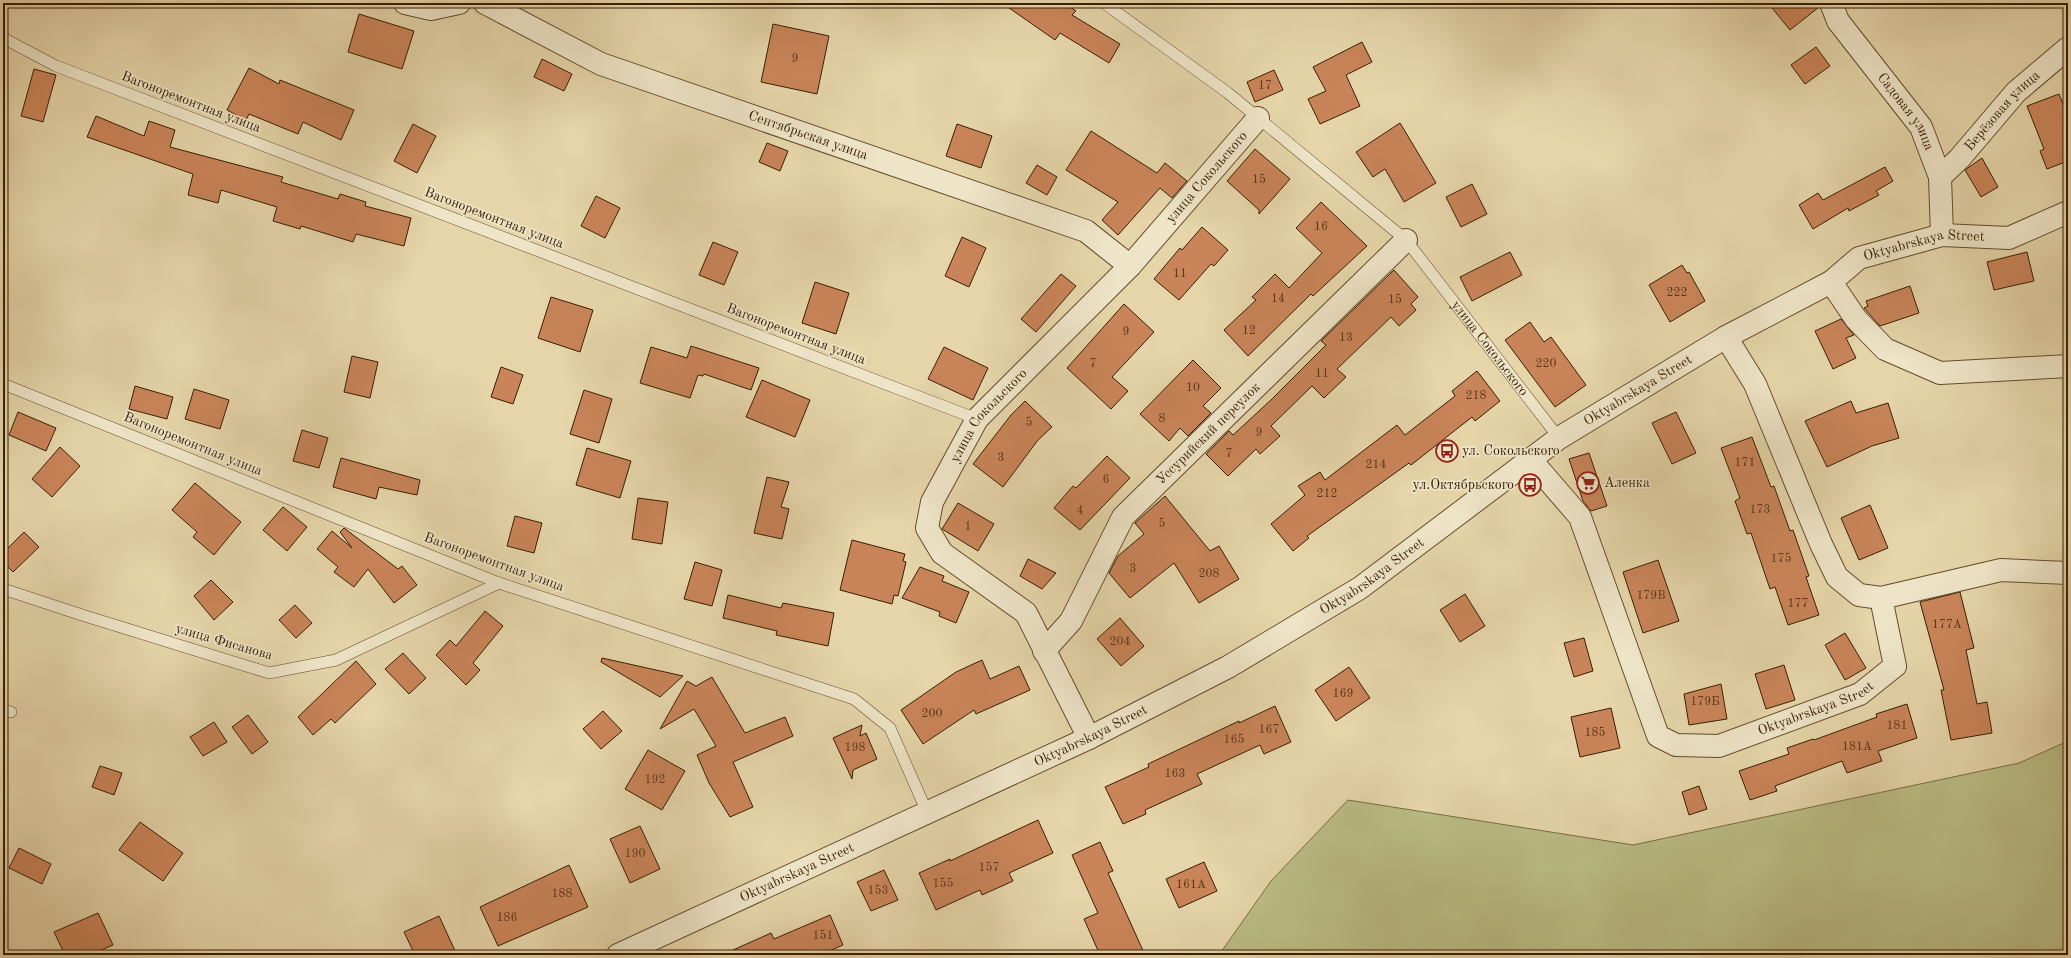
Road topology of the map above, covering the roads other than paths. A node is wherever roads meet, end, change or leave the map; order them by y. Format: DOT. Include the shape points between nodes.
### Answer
graph roads {
  1 [pos="405,3"];
  2 [pos="459,3"];
  3 [pos="485,3"];
  4 [pos="1104,3"];
  5 [pos="1831,3"];
  6 [pos="3,38"];
  7 [pos="2068,48"];
  8 [pos="1258,118"];
  9 [pos="1940,177"];
  10 [pos="2068,212"];
  11 [pos="1942,235"];
  12 [pos="1406,240"];
  13 [pos="1130,266"];
  14 [pos="1831,282"];
  15 [pos="1726,337"];
  16 [pos="2068,366"];
  17 [pos="3,384"];
  18 [pos="976,419"];
  19 [pos="1559,438"];
  20 [pos="1530,459"];
  21 [pos="2068,573"];
  22 [pos="499,583"];
  23 [pos="3,589"];
  24 [pos="1881,598"];
  25 [pos="1044,652"];
  26 [pos="1089,738"];
  27 [pos="927,812"];
  28 [pos="618,955"];
  1 -- 2 [label="street" via="431,9"];
  3 -- 13 [label="street, Сентябрьская улица" via="601,64 1086,231"];
  4 -- 8 [label="lane, улица Сокольского" via="1228,93"];
  5 -- 9 [label="street, Садовая улица" via="1838,21 1921,127"];
  6 -- 18 [label="lane, Вагоноремонтная улица" via="56,66"];
  7 -- 9 [label="street, Берёзовая улица" via="2016,92 1959,159"];
  8 -- 12 [label="lane, улица Сокольского"];
  8 -- 13 [label="street, улица Сокольского"];
  9 -- 11 [label="street, Садовая улица"];
  10 -- 11 [label="street, Oktyabrskaya Street" via="2009,238"];
  11 -- 14 [label="street, Oktyabrskaya Street" via="1859,258"];
  12 -- 19 [label="lane, улица Сокольского"];
  12 -- 25 [label="street, Уссурийский переулок" via="1123,517 1071,621"];
  13 -- 18 [label="street, улица Сокольского"];
  14 -- 15 [label="street, Oktyabrskaya Street"];
  14 -- 16 [label="street" via="1856,319 1885,349 1940,373"];
  15 -- 19 [label="street, Oktyabrskaya Street"];
  15 -- 24 [label="street" via="1755,384 1837,577 1859,595"];
  17 -- 22 [label="lane, Вагоноремонтная улица"];
  18 -- 25 [label="street, улица Сокольского" via="932,502 927,528 942,553 1026,613"];
  19 -- 20 [label="street, Oktyabrskaya Street"];
  20 -- 24 [label="street, Oktyabrskaya Street" via="1580,517 1658,736 1676,745 1719,746 1860,694 1895,666"];
  20 -- 26 [label="street, Oktyabrskaya Street" via="1360,588 1228,666"];
  21 -- 24 [label="street" via="2001,570"];
  22 -- 23 [label="lane, улица Фисанова" via="336,660 269,673"];
  22 -- 27 [label="lane, Вагоноремонтная улица" via="854,699 890,728"];
  25 -- 26 [label="street, улица Сокольского"];
  26 -- 27 [label="street, Oktyabrskaya Street"];
  27 -- 28 [label="street, Oktyabrskaya Street"];
}
